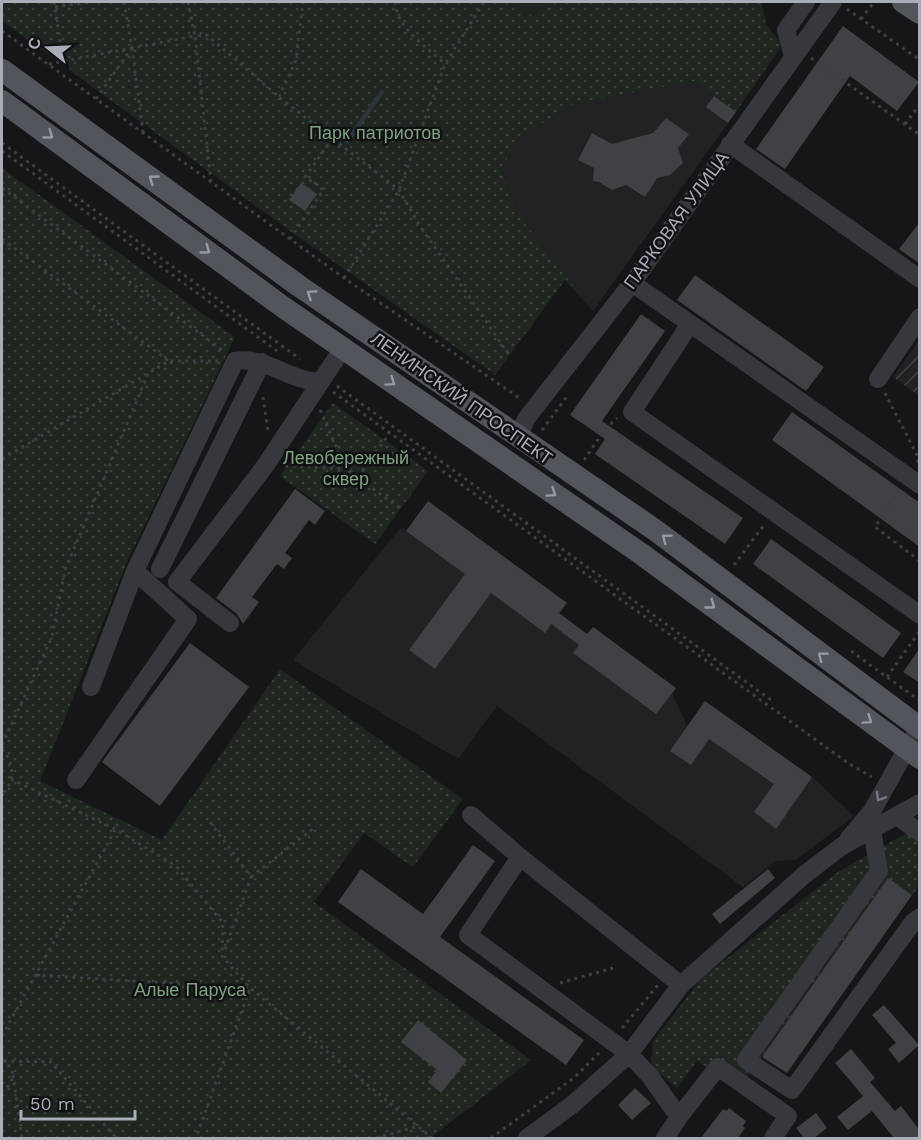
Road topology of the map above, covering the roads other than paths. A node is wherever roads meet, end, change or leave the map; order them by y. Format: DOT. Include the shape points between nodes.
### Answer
graph roads {
  1 [pos="806,2"];
  2 [pos="903,2"];
  3 [pos="838,4"];
  4 [pos="920,13"];
  5 [pos="801,56"];
  6 [pos="2,70"];
  7 [pos="2,101"];
  8 [pos="730,144"];
  9 [pos="920,279"];
  10 [pos="632,282"];
  11 [pos="920,317"];
  12 [pos="690,324"];
  13 [pos="360,327"];
  14 [pos="343,348"];
  15 [pos="260,367"];
  16 [pos="878,379"];
  17 [pos="319,384"];
  18 [pos="518,438"];
  19 [pos="920,485"];
  20 [pos="160,569"];
  21 [pos="135,571"];
  22 [pos="177,582"];
  23 [pos="164,597"];
  24 [pos="920,615"];
  25 [pos="230,623"];
  26 [pos="91,687"];
  27 [pos="920,728"];
  28 [pos="913,753"];
  29 [pos="76,780"];
  30 [pos="920,803"];
  31 [pos="471,815"];
  32 [pos="897,816"];
  33 [pos="872,830"];
  34 [pos="920,833"];
  35 [pos="842,846"];
  36 [pos="520,857"];
  37 [pos="918,920"];
  38 [pos="681,985"];
  39 [pos="629,1054"];
  40 [pos="679,1117"];
  41 [pos="527,1138"];
  42 [pos="665,1138"];
  43 [pos="773,1138"];
  1 -- 5 [label="street" via="786,30"];
  2 -- 4 [label="main road"];
  3 -- 5 [label="street, ПАРКОВАЯ УЛИЦА"];
  5 -- 8 [label="street, ПАРКОВАЯ УЛИЦА"];
  13 -- 6 [label="main road, ЛЕНИНСКИЙ ПРОСПЕКТ, one-way"];
  7 -- 14 [label="main road, ЛЕНИНСКИЙ ПРОСПЕКТ, one-way"];
  8 -- 9 [label="street"];
  8 -- 10 [label="street, ПАРКОВАЯ УЛИЦА"];
  10 -- 12 [label="street"];
  10 -- 18 [label="street, ПАРКОВАЯ УЛИЦА" via="526,419"];
  11 -- 16 [label="street"];
  12 -- 19 [label="street"];
  12 -- 24 [label="street" via="633,412"];
  13 -- 14 [label="main road"];
  13 -- 18 [label="main road, ЛЕНИНСКИЙ ПРОСПЕКТ"];
  14 -- 17 [label="street"];
  14 -- 28 [label="main road, ЛЕНИНСКИЙ ПРОСПЕКТ, one-way" via="640,553"];
  15 -- 17 [label="street"];
  15 -- 20 [label="street"];
  15 -- 21 [label="street" via="246,359 235,361"];
  17 -- 22 [label="street" via="265,466"];
  27 -- 18 [label="main road, ЛЕНИНСКИЙ ПРОСПЕКТ, one-way" via="655,530"];
  21 -- 23 [label="street"];
  21 -- 26 [label="street"];
  22 -- 23 [label="street"];
  22 -- 25 [label="street"];
  23 -- 29 [label="street" via="188,619"];
  27 -- 28 [label="street"];
  28 -- 35 [label="street, one-way" via="890,778 872,811"];
  30 -- 32 [label="street"];
  31 -- 36 [label="street"];
  32 -- 33 [label="street"];
  32 -- 34 [label="street"];
  33 -- 35 [label="street"];
  33 -- 37 [label="street" via="879,871 746,1060 792,1090"];
  35 -- 38 [label="street"];
  36 -- 38 [label="street"];
  36 -- 39 [label="street" via="468,936"];
  38 -- 39 [label="street"];
  39 -- 40 [label="street"];
  39 -- 41 [label="street" via="572,1105"];
  40 -- 42 [label="street"];
  40 -- 43 [label="street" via="718,1067 788,1116"];
}
